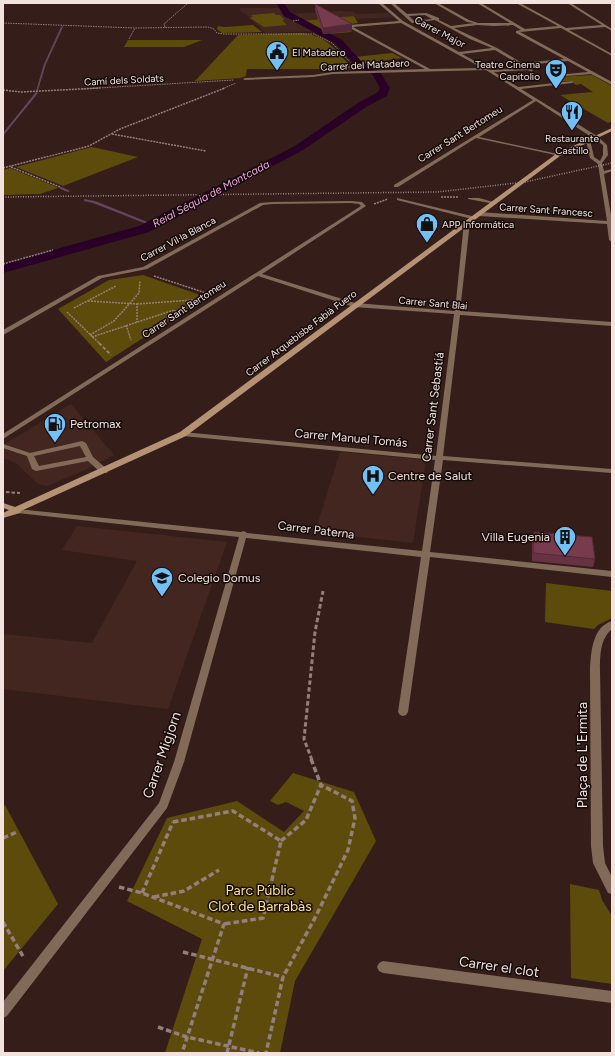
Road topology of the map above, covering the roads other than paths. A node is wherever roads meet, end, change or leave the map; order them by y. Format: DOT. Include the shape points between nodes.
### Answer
graph roads {
  1 [pos="380,3"];
  2 [pos="392,3"];
  3 [pos="436,3"];
  4 [pos="479,3"];
  5 [pos="519,3"];
  6 [pos="540,3"];
  7 [pos="563,3"];
  8 [pos="569,3"];
  9 [pos="406,15"];
  10 [pos="438,20"];
  11 [pos="468,21"];
  12 [pos="402,22"];
  13 [pos="443,23"];
  14 [pos="477,24"];
  15 [pos="512,24"];
  16 [pos="605,26"];
  17 [pos="451,27"];
  18 [pos="565,28"];
  19 [pos="524,30"];
  20 [pos="612,30"];
  21 [pos="496,49"];
  22 [pos="460,53"];
  23 [pos="612,55"];
  24 [pos="568,60"];
  25 [pos="523,64"];
  26 [pos="430,70"];
  27 [pos="488,70"];
  28 [pos="592,73"];
  29 [pos="556,76"];
  30 [pos="246,79"];
  31 [pos="572,82"];
  32 [pos="612,84"];
  33 [pos="516,88"];
  34 [pos="535,100"];
  35 [pos="612,129"];
  36 [pos="475,137"];
  37 [pos="595,137"];
  38 [pos="588,140"];
  39 [pos="558,155"];
  40 [pos="600,163"];
  41 [pos="612,170"];
  42 [pos="602,173"];
  43 [pos="396,186"];
  44 [pos="399,199"];
  45 [pos="470,199"];
  46 [pos="351,202"];
  47 [pos="495,203"];
  48 [pos="473,218"];
  49 [pos="610,223"];
  50 [pos="612,240"];
  51 [pos="257,274"];
  52 [pos="354,305"];
  53 [pos="457,314"];
  54 [pos="612,324"];
  55 [pos="3,333"];
  56 [pos="183,434"];
  57 [pos="3,437"];
  58 [pos="3,446"];
  59 [pos="30,455"];
  60 [pos="90,458"];
  61 [pos="439,458"];
  62 [pos="104,471"];
  63 [pos="612,471"];
  64 [pos="3,505"];
  65 [pos="17,511"];
  66 [pos="3,516"];
  67 [pos="244,534"];
  68 [pos="426,555"];
  69 [pos="612,574"];
  70 [pos="612,624"];
  71 [pos="403,712"];
  72 [pos="612,889"];
  73 [pos="383,967"];
  74 [pos="612,997"];
  75 [pos="3,1012"];
  1 -- 12 [label="street, Carrer Major"];
  2 -- 9 [label="street"];
  3 -- 11 [label="street"];
  4 -- 15 [label="street"];
  5 -- 18 [label="street"];
  6 -- 7 [label="street"];
  8 -- 16 [label="street"];
  9 -- 10 [label="street" via="426,14"];
  9 -- 10 [label="street" via="414,22"];
  10 -- 13 [label="street"];
  11 -- 13 [label="street"];
  11 -- 14 [label="street"];
  12 -- 22 [label="street, Carrer Major"];
  12 -- 26 [label="street" via="349,26"];
  13 -- 17 [label="street"];
  14 -- 15 [label="street"];
  14 -- 17 [label="street"];
  15 -- 19 [label="street"];
  16 -- 18 [label="street"];
  16 -- 20 [label="street"];
  17 -- 21 [label="street"];
  18 -- 19 [label="street"];
  18 -- 23 [label="street"];
  19 -- 24 [label="street" via="517,32"];
  21 -- 22 [label="street"];
  21 -- 25 [label="street"];
  22 -- 27 [label="street, Carrer Major"];
  24 -- 25 [label="street"];
  24 -- 28 [label="street"];
  25 -- 27 [label="street, Carrer del Matadero" via="530,70"];
  26 -- 27 [label="street, Carrer del Matadero"];
  26 -- 30 [label="street, Carrer del Matadero"];
  27 -- 33 [label="street, Carrer Major"];
  28 -- 29 [label="street"];
  28 -- 32 [label="street"];
  31 -- 33 [label="street"];
  33 -- 34 [label="street, Carrer Major"];
  34 -- 36 [label="street, Carrer Sant Bertomeu"];
  34 -- 37 [label="street, Carrer Major"];
  35 -- 37 [label="street, Carrer Arquebisbe Fabià Fuero"];
  36 -- 39 [label="street"];
  36 -- 43 [label="street, Carrer Sant Bertomeu"];
  37 -- 38 [label="street, Carrer Arquebisbe Fabià Fuero"];
  37 -- 40 [label="street" via="605,145 606,156"];
  38 -- 39 [label="street, Carrer Arquebisbe Fabià Fuero"];
  38 -- 40 [label="street" via="592,158"];
  39 -- 47 [label="street, Carrer Arquebisbe Fabià Fuero"];
  40 -- 42 [label="street"];
  41 -- 42 [label="street"];
  42 -- 49 [label="street"];
  44 -- 48 [label="street, Carrer Sant Francesc"];
  45 -- 47 [label="street"];
  46 -- 51 [label="street, Carrer Sant Bertomeu" via="364,206"];
  46 -- 55 [label="street, Carrer Vil·la Blanca" via="266,203 144,268 100,277"];
  47 -- 48 [label="street, Carrer Arquebisbe Fabià Fuero"];
  48 -- 49 [label="street, Carrer Sant Francesc"];
  48 -- 52 [label="street, Carrer Arquebisbe Fabià Fuero"];
  48 -- 53 [label="street, Carrer Sant Sebastiá"];
  49 -- 50 [label="street"];
  51 -- 52 [label="street, Carrer Sant Blai"];
  51 -- 57 [label="street, Carrer Sant Bertomeu"];
  52 -- 53 [label="street, Carrer Sant Blai"];
  52 -- 56 [label="street, Carrer Arquebisbe Fabià Fuero"];
  53 -- 54 [label="street, Carrer Sant Blai"];
  53 -- 61 [label="street, Carrer Sant Sebastiá"];
  56 -- 61 [label="street, Carrer Manuel Tomás"];
  56 -- 62 [label="street, Carrer Arquebisbe Fabià Fuero"];
  58 -- 59 [label="street"];
  59 -- 60 [label="street" via="36,469"];
  59 -- 60 [label="street" via="82,443"];
  60 -- 62 [label="street"];
  61 -- 63 [label="street, Carrer Manuel Tomás"];
  61 -- 68 [label="street, Carrer Sant Sebastiá"];
  62 -- 65 [label="street, Carrer Arquebisbe Fabià Fuero"];
  64 -- 65 [label="street"];
  65 -- 66 [label="street, Carrer Arquebisbe Fabià Fuero"];
  65 -- 67 [label="street, Carrer Paterna"];
  67 -- 68 [label="street, Carrer Paterna"];
  67 -- 75 [label="street, Carrer Migjorn" via="179,762 163,805"];
  68 -- 69 [label="street, Carrer Paterna"];
  68 -- 71 [label="street, Carrer Sant Sebastiá"];
  70 -- 72 [label="street, Plaça de L'Ermita" via="602,633 597,646 595,670 598,863"];
  73 -- 74 [label="street, Carrer el clot"];
}
